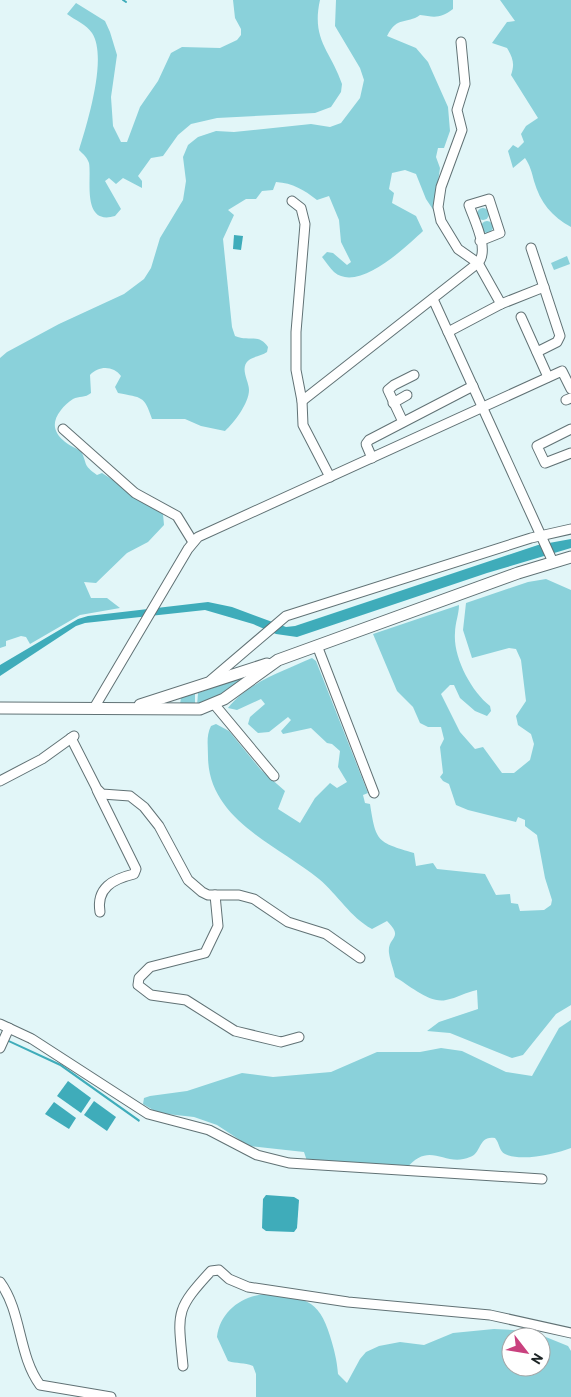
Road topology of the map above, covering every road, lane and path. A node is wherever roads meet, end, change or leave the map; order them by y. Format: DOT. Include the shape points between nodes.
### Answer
graph roads {
  1 [pos="461,42"];
  2 [pos="292,201"];
  3 [pos="480,241"];
  4 [pos="532,248"];
  5 [pos="478,263"];
  6 [pos="544,287"];
  7 [pos="433,299"];
  8 [pos="501,304"];
  9 [pos="521,317"];
  10 [pos="448,332"];
  11 [pos="537,352"];
  12 [pos="414,375"];
  13 [pos="548,377"];
  14 [pos="474,386"];
  15 [pos="571,389"];
  16 [pos="407,395"];
  17 [pos="302,401"];
  18 [pos="393,403"];
  19 [pos="483,407"];
  20 [pos="403,422"];
  21 [pos="63,428"];
  22 [pos="571,429"];
  23 [pos="571,453"];
  24 [pos="372,458"];
  25 [pos="330,478"];
  26 [pos="571,529"];
  27 [pos="544,538"];
  28 [pos="193,542"];
  29 [pos="571,557"];
  30 [pos="552,558"];
  31 [pos="318,648"];
  32 [pos="278,660"];
  33 [pos="207,684"];
  34 [pos="214,704"];
  35 [pos="0,708"];
  36 [pos="94,708"];
  37 [pos="131,708"];
  38 [pos="274,776"];
  39 [pos="0,781"];
  40 [pos="97,789"];
  41 [pos="374,793"];
  42 [pos="215,895"];
  43 [pos="100,912"];
  44 [pos="360,958"];
  45 [pos="0,1024"];
  46 [pos="299,1037"];
  47 [pos="4,1038"];
  48 [pos="542,1179"];
  49 [pos="1,1287"];
  50 [pos="571,1333"];
  51 [pos="183,1366"];
  52 [pos="112,1397"];
  1 -- 5 [label="street" via="465,84 457,110 462,130 441,187 438,206 441,221 458,250"];
  2 -- 17 [label="street" via="301,208 305,224 295,356"];
  3 -- 3 [label="street" via="500,233 490,199 469,205"];
  3 -- 5 [label="street" via="482,253"];
  4 -- 6 [label="street"];
  5 -- 7 [label="street"];
  5 -- 8 [label="street"];
  6 -- 8 [label="street"];
  6 -- 11 [label="street" via="560,336 557,342"];
  7 -- 10 [label="street"];
  7 -- 17 [label="street"];
  8 -- 10 [label="street"];
  9 -- 11 [label="street"];
  10 -- 14 [label="street"];
  11 -- 13 [label="street"];
  12 -- 18 [label="street" via="390,388 388,393"];
  13 -- 15 [label="street" via="562,371"];
  13 -- 19 [label="street"];
  14 -- 19 [label="street"];
  14 -- 20 [label="street"];
  16 -- 18 [label="street"];
  17 -- 25 [label="street" via="303,425"];
  18 -- 20 [label="street"];
  19 -- 24 [label="street"];
  19 -- 27 [label="street"];
  20 -- 24 [label="street" via="369,440 366,444"];
  21 -- 28 [label="street" via="135,493 177,516"];
  22 -- 23 [label="street" via="537,446 545,463"];
  24 -- 25 [label="street"];
  25 -- 28 [label="street"];
  26 -- 27 [label="street"];
  27 -- 30 [label="street"];
  27 -- 33 [label="street" via="286,616"];
  28 -- 36 [label="street"];
  29 -- 30 [label="main road"];
  30 -- 31 [label="main road"];
  31 -- 32 [label="main road"];
  31 -- 41 [label="street"];
  32 -- 33 [label="main road"];
  32 -- 34 [label="main road"];
  33 -- 37 [label="main road"];
  34 -- 37 [label="main road" via="200,709"];
  34 -- 38 [label="street"];
  35 -- 36 [label="main road"];
  36 -- 37 [label="main road"];
  39 -- 40 [label="street" via="42,759 73,736"];
  40 -- 42 [label="street" via="102,794 130,796 144,807 159,826 188,880 208,895"];
  40 -- 43 [label="street" via="136,869 134,874 114,881 102,893"];
  42 -- 44 [label="street" via="254,899 288,922 326,934"];
  42 -- 46 [label="street" via="218,926 205,953 150,967 139,978 138,985 151,996 186,1000 235,1031 282,1042"];
  45 -- 47 [label="street"];
  47 -- 48 [label="street" via="31,1039 143,1112 209,1130 269,1159 289,1163"];
  49 -- 52 [label="street" via="40,1385"];
  50 -- 51 [label="street" via="490,1315 348,1302 248,1287 229,1279 219,1270 211,1271 182,1308"];
}
